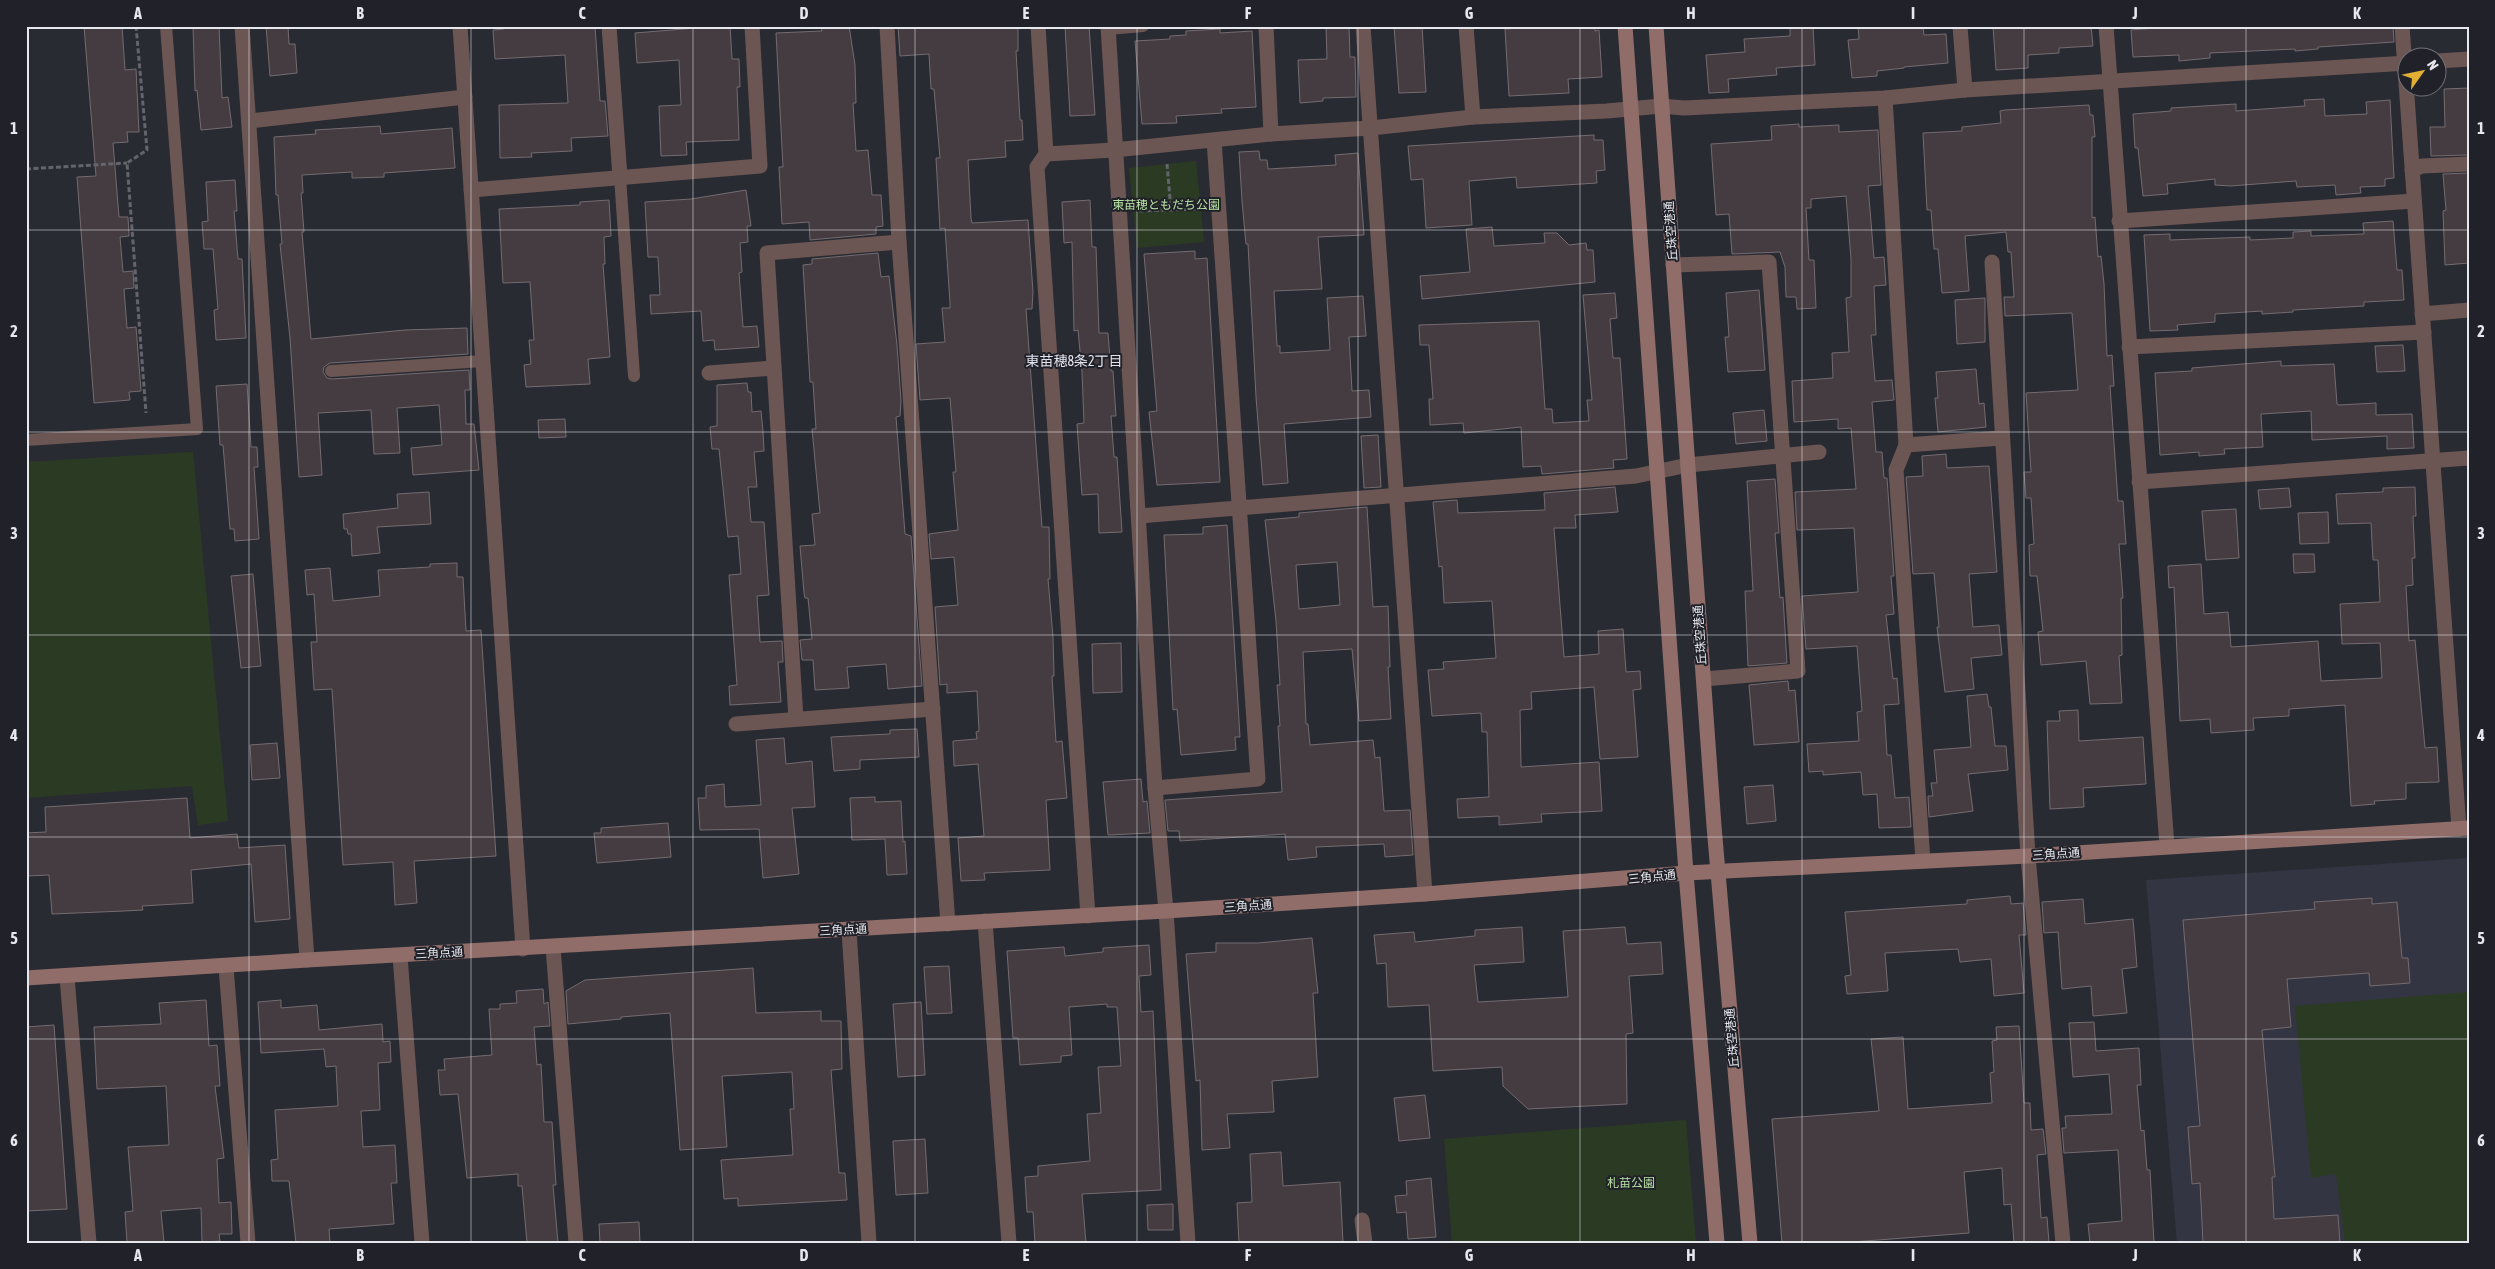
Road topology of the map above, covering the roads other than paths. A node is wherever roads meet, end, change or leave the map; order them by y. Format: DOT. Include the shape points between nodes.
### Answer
graph roads {
  1 [pos="166,26"];
  2 [pos="242,26"];
  3 [pos="460,26"];
  4 [pos="609,26"];
  5 [pos="752,26"];
  6 [pos="887,26"];
  7 [pos="1038,26"];
  8 [pos="1143,26"];
  9 [pos="1266,26"];
  10 [pos="1363,26"];
  11 [pos="1466,26"];
  12 [pos="1624,26"];
  13 [pos="1656,26"];
  14 [pos="1960,26"];
  15 [pos="2106,26"];
  16 [pos="2402,26"];
  17 [pos="1108,27"];
  18 [pos="2404,48"];
  19 [pos="2469,59"];
  20 [pos="2448,60"];
  21 [pos="2398,64"];
  22 [pos="2110,82"];
  23 [pos="1965,90"];
  24 [pos="465,96"];
  25 [pos="1885,98"];
  26 [pos="2408,98"];
  27 [pos="1661,106"];
  28 [pos="1631,110"];
  29 [pos="1473,118"];
  30 [pos="249,121"];
  31 [pos="1371,128"];
  32 [pos="1271,134"];
  33 [pos="1214,140"];
  34 [pos="1114,150"];
  35 [pos="1046,154"];
  36 [pos="2469,164"];
  37 [pos="2412,170"];
  38 [pos="620,177"];
  39 [pos="471,190"];
  40 [pos="2414,201"];
  41 [pos="2119,221"];
  42 [pos="899,242"];
  43 [pos="1992,262"];
  44 [pos="1673,265"];
  45 [pos="2469,310"];
  46 [pos="2422,314"];
  47 [pos="2424,332"];
  48 [pos="2129,347"];
  49 [pos="483,361"];
  50 [pos="773,368"];
  51 [pos="332,371"];
  52 [pos="709,374"];
  53 [pos="634,376"];
  54 [pos="2001,438"];
  55 [pos="26,440"];
  56 [pos="1906,445"];
  57 [pos="1819,452"];
  58 [pos="1782,454"];
  59 [pos="2469,458"];
  60 [pos="2433,461"];
  61 [pos="1688,465"];
  62 [pos="1657,471"];
  63 [pos="2140,482"];
  64 [pos="1397,494"];
  65 [pos="1240,507"];
  66 [pos="1139,516"];
  67 [pos="1704,679"];
  68 [pos="933,709"];
  69 [pos="796,719"];
  70 [pos="736,724"];
  71 [pos="1155,788"];
  72 [pos="2464,829"];
  73 [pos="2167,846"];
  74 [pos="2028,856"];
  75 [pos="1924,861"];
  76 [pos="1718,872"];
  77 [pos="1686,873"];
  78 [pos="1425,894"];
  79 [pos="1166,911"];
  80 [pos="1088,916"];
  81 [pos="985,921"];
  82 [pos="948,924"];
  83 [pos="849,930"];
  84 [pos="554,947"];
  85 [pos="523,949"];
  86 [pos="400,956"];
  87 [pos="307,960"];
  88 [pos="226,966"];
  89 [pos="67,977"];
  90 [pos="26,978"];
  91 [pos="1362,1220"];
  92 [pos="89,1243"];
  93 [pos="248,1243"];
  94 [pos="422,1243"];
  95 [pos="576,1243"];
  96 [pos="869,1243"];
  97 [pos="1009,1243"];
  98 [pos="1188,1243"];
  99 [pos="1365,1243"];
  100 [pos="1717,1243"];
  101 [pos="1750,1243"];
  102 [pos="2064,1243"];
  1 -- 55 [label="lane" via="197,430"];
  2 -- 30 [label="street"];
  3 -- 24 [label="street"];
  4 -- 38 [label="street"];
  5 -- 38 [label="street" via="760,166"];
  6 -- 42 [label="street"];
  7 -- 35 [label="street"];
  8 -- 17 [label="lane"];
  9 -- 32 [label="street"];
  10 -- 31 [label="street"];
  11 -- 29 [label="street"];
  12 -- 28 [label="street"];
  13 -- 27 [label="street, 丘珠空港通"];
  14 -- 23 [label="street"];
  15 -- 22 [label="street"];
  16 -- 18 [label="street"];
  17 -- 34 [label="street"];
  19 -- 20 [label="street"];
  21 -- 22 [label="street"];
  22 -- 23 [label="street"];
  22 -- 41 [label="street"];
  23 -- 25 [label="street"];
  24 -- 30 [label="street"];
  24 -- 39 [label="street"];
  25 -- 27 [label="street" via="1684,108"];
  25 -- 56 [label="street"];
  26 -- 37 [label="street"];
  27 -- 28 [label="street"];
  27 -- 44 [label="street, 丘珠空港通"];
  28 -- 29 [label="street"];
  28 -- 62 [label="street"];
  29 -- 31 [label="street"];
  30 -- 87 [label="street"];
  31 -- 32 [label="street"];
  31 -- 64 [label="street"];
  32 -- 33 [label="street"];
  33 -- 34 [label="street"];
  33 -- 65 [label="street"];
  34 -- 35 [label="street"];
  34 -- 66 [label="street"];
  35 -- 80 [label="street" via="1037,167"];
  36 -- 37 [label="street" via="2422,166"];
  37 -- 40 [label="street"];
  38 -- 39 [label="street"];
  38 -- 53 [label="lane"];
  39 -- 49 [label="street"];
  40 -- 41 [label="street"];
  40 -- 46 [label="street"];
  41 -- 48 [label="street"];
  42 -- 50 [label="street" via="766,253"];
  42 -- 68 [label="street"];
  43 -- 54 [label="street"];
  44 -- 58 [label="street" via="1769,262"];
  44 -- 61 [label="street, 丘珠空港通"];
  45 -- 46 [label="street"];
  46 -- 47 [label="street"];
  47 -- 48 [label="street"];
  47 -- 60 [label="street"];
  48 -- 63 [label="street"];
  49 -- 51 [label="lane"];
  49 -- 85 [label="street"];
  50 -- 52 [label="street"];
  50 -- 69 [label="street"];
  54 -- 56 [label="street"];
  54 -- 74 [label="street"];
  56 -- 75 [label="street" via="1896,470"];
  57 -- 58 [label="street"];
  58 -- 61 [label="street"];
  58 -- 67 [label="street" via="1798,671"];
  59 -- 60 [label="street"];
  60 -- 63 [label="street"];
  60 -- 72 [label="street"];
  61 -- 62 [label="street"];
  61 -- 67 [label="street, 丘珠空港通"];
  62 -- 64 [label="street" via="1636,476"];
  62 -- 77 [label="street"];
  63 -- 73 [label="street"];
  64 -- 65 [label="street"];
  64 -- 78 [label="street"];
  65 -- 66 [label="street"];
  65 -- 71 [label="street" via="1258,779"];
  66 -- 71 [label="street"];
  67 -- 76 [label="street, 丘珠空港通"];
  68 -- 69 [label="street"];
  68 -- 82 [label="street"];
  69 -- 70 [label="street"];
  71 -- 79 [label="street"];
  72 -- 73 [label="street, 三角点通"];
  73 -- 74 [label="street, 三角点通"];
  74 -- 75 [label="street, 三角点通"];
  74 -- 102 [label="street"];
  75 -- 76 [label="street, 三角点通"];
  76 -- 77 [label="street, 三角点通"];
  76 -- 101 [label="street, 丘珠空港通"];
  77 -- 78 [label="street, 三角点通"];
  77 -- 100 [label="street"];
  78 -- 79 [label="street, 三角点通"];
  79 -- 80 [label="street, 三角点通"];
  79 -- 98 [label="street"];
  80 -- 81 [label="street, 三角点通"];
  81 -- 82 [label="street, 三角点通"];
  81 -- 97 [label="street"];
  82 -- 83 [label="street, 三角点通"];
  83 -- 84 [label="street, 三角点通"];
  83 -- 96 [label="street"];
  84 -- 85 [label="street, 三角点通"];
  84 -- 95 [label="street"];
  85 -- 86 [label="street, 三角点通"];
  86 -- 87 [label="street, 三角点通"];
  86 -- 94 [label="street"];
  87 -- 88 [label="street, 三角点通"];
  88 -- 89 [label="street, 三角点通"];
  88 -- 93 [label="street"];
  89 -- 90 [label="street, 三角点通"];
  89 -- 92 [label="street"];
  91 -- 99 [label="street"];
}
